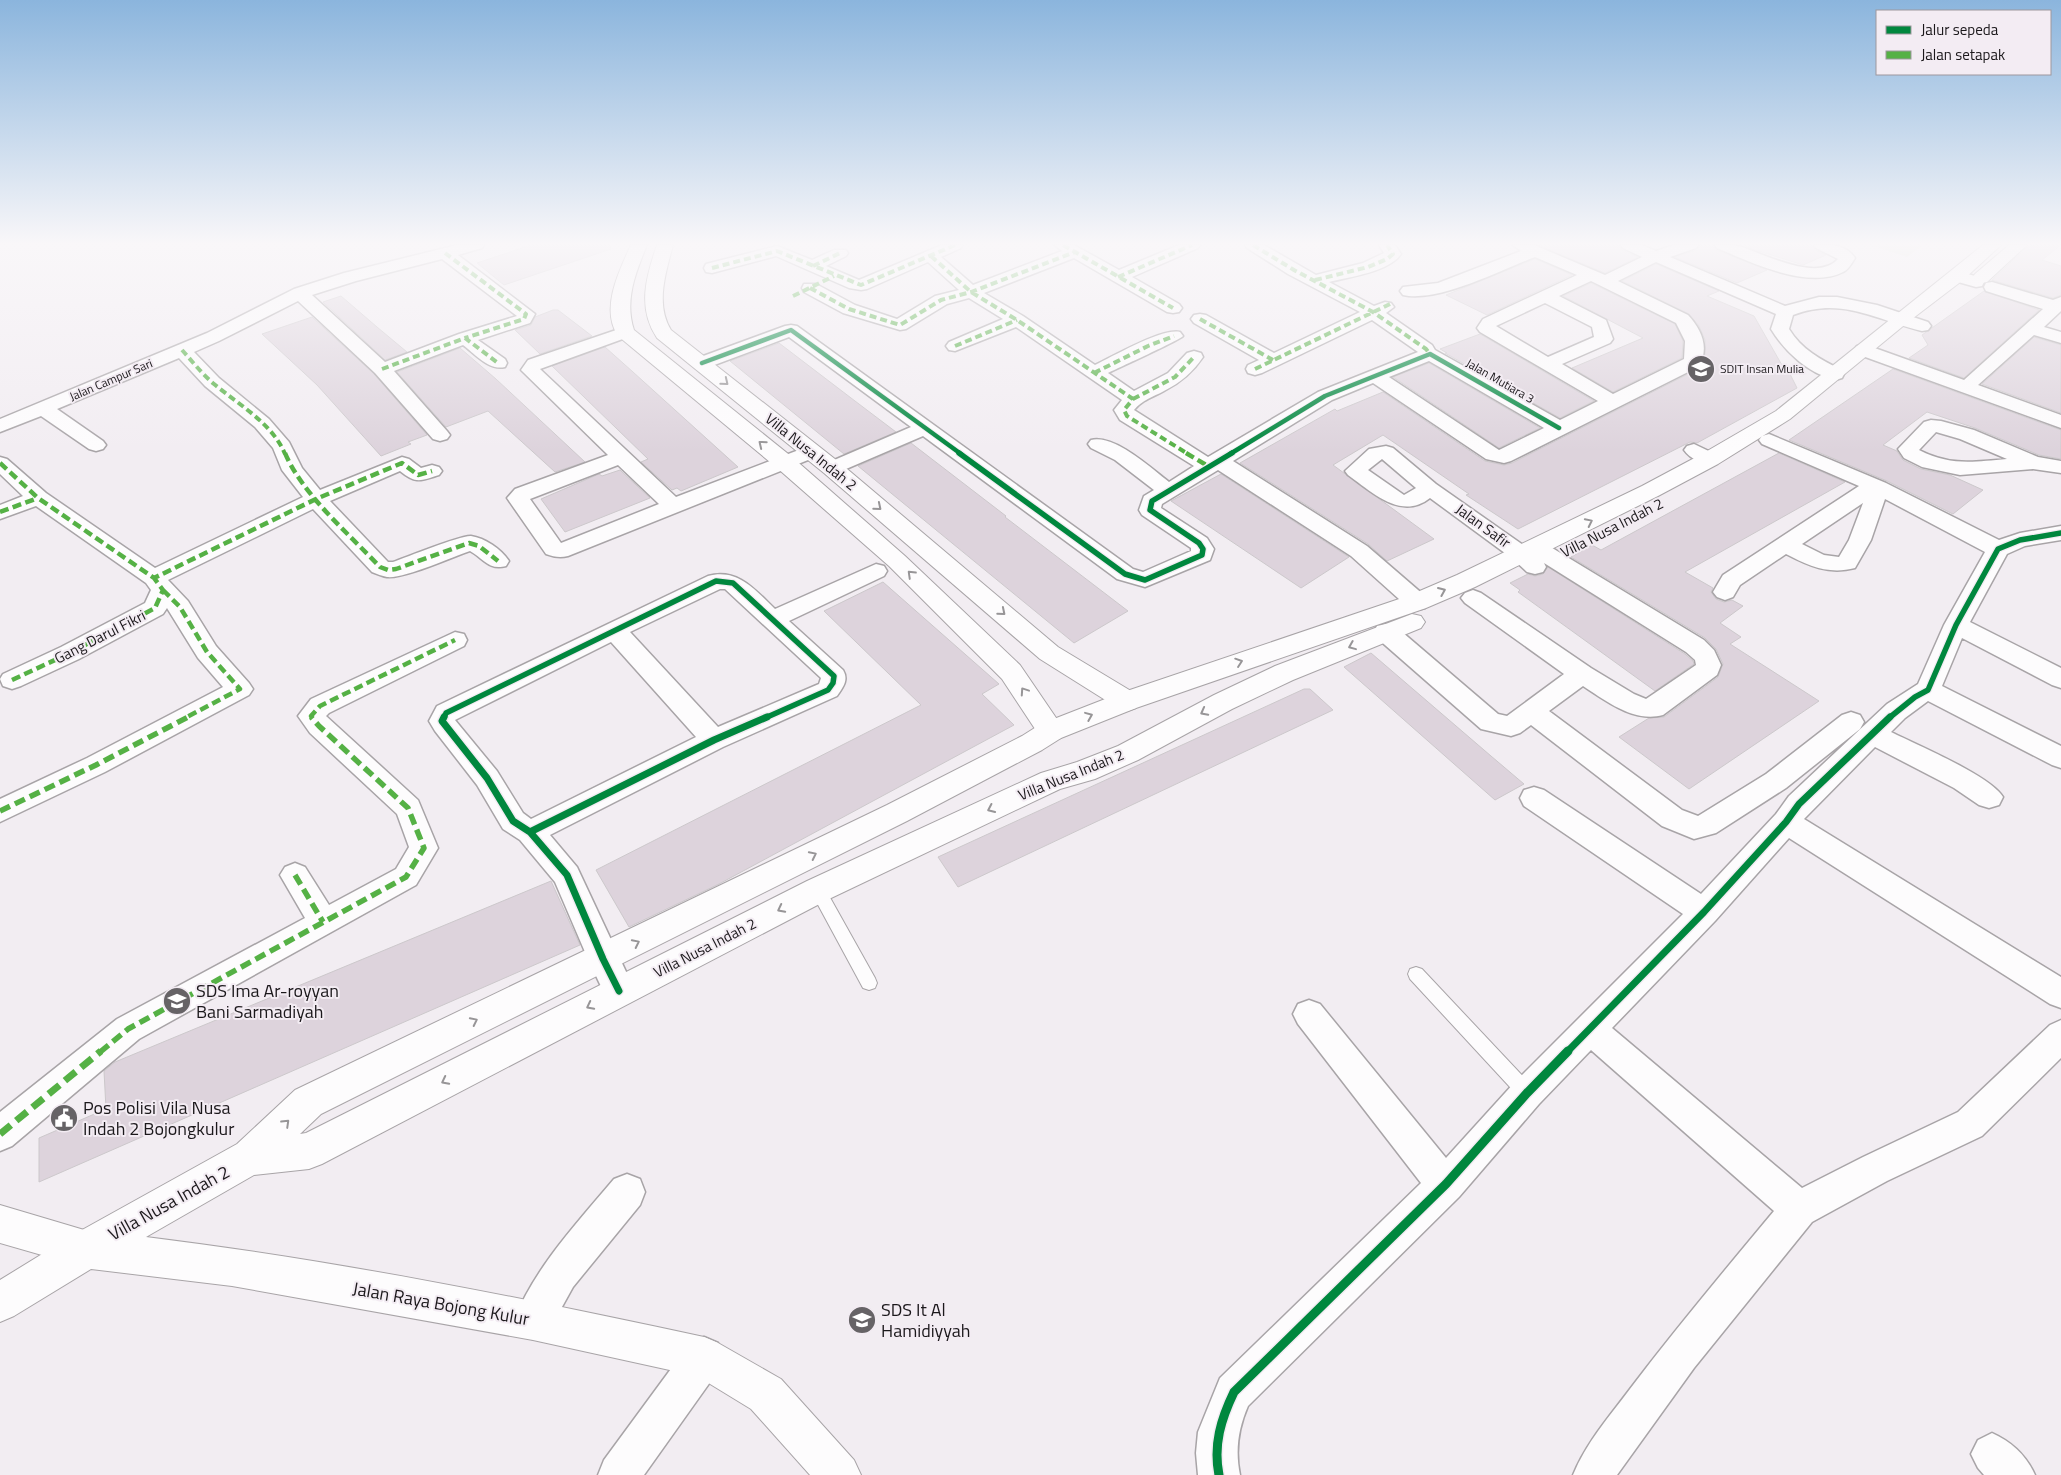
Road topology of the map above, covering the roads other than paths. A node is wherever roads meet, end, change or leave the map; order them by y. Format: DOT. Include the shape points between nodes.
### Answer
graph roads {
  1 [pos="260,314"];
  2 [pos="322,314"];
  3 [pos="526,314"];
  4 [pos="619,314"];
  5 [pos="654,314"];
  6 [pos="865,314"];
  7 [pos="919,314"];
  8 [pos="1007,314"];
  9 [pos="1370,314"];
  10 [pos="1388,314"];
  11 [pos="1508,314"];
  12 [pos="1580,314"];
  13 [pos="1671,314"];
  14 [pos="1785,314"];
  15 [pos="1887,314"];
  16 [pos="1910,314"];
  17 [pos="1937,314"];
  18 [pos="2047,314"];
  19 [pos="1901,318"];
  20 [pos="1200,319"];
  21 [pos="1017,320"];
  22 [pos="1922,326"];
  23 [pos="2032,328"];
  24 [pos="626,332"];
  25 [pos="1174,336"];
  26 [pos="464,338"];
  27 [pos="2061,338"];
  28 [pos="955,346"];
  29 [pos="182,350"];
  30 [pos="1428,352"];
  31 [pos="1872,354"];
  32 [pos="1194,357"];
  33 [pos="1273,360"];
  34 [pos="498,363"];
  35 [pos="702,363"];
  36 [pos="1547,364"];
  37 [pos="382,369"];
  38 [pos="1255,369"];
  39 [pos="1094,373"];
  40 [pos="1834,374"];
  41 [pos="1376,377"];
  42 [pos="1973,381"];
  43 [pos="1133,399"];
  44 [pos="1613,402"];
  45 [pos="43,408"];
  46 [pos="2061,422"];
  47 [pos="0,426"];
  48 [pos="926,428"];
  49 [pos="1559,428"];
  50 [pos="440,435"];
  51 [pos="1769,440"];
  52 [pos="1098,444"];
  53 [pos="96,445"];
  54 [pos="811,452"];
  55 [pos="622,457"];
  56 [pos="784,462"];
  57 [pos="0,463"];
  58 [pos="1212,463"];
  59 [pos="2033,463"];
  60 [pos="2061,467"];
  61 [pos="832,468"];
  62 [pos="432,471"];
  63 [pos="1877,486"];
  64 [pos="1429,488"];
  65 [pos="1167,490"];
  66 [pos="38,498"];
  67 [pos="316,499"];
  68 [pos="674,507"];
  69 [pos="0,512"];
  70 [pos="2061,533"];
  71 [pos="1787,545"];
  72 [pos="1998,549"];
  73 [pos="1536,556"];
  74 [pos="498,561"];
  75 [pos="876,571"];
  76 [pos="159,584"];
  77 [pos="1726,592"];
  78 [pos="1473,598"];
  79 [pos="1417,602"];
  80 [pos="771,620"];
  81 [pos="1956,625"];
  82 [pos="614,630"];
  83 [pos="1386,632"];
  84 [pos="455,640"];
  85 [pos="1582,674"];
  86 [pos="2061,679"];
  87 [pos="6,682"];
  88 [pos="1928,690"];
  89 [pos="1127,701"];
  90 [pos="1531,711"];
  91 [pos="1861,728"];
  92 [pos="1161,735"];
  93 [pos="1042,737"];
  94 [pos="714,740"];
  95 [pos="2061,758"];
  96 [pos="1051,780"];
  97 [pos="1989,797"];
  98 [pos="1534,798"];
  99 [pos="0,811"];
  100 [pos="1786,822"];
  101 [pos="530,832"];
  102 [pos="295,875"];
  103 [pos="818,890"];
  104 [pos="1704,912"];
  105 [pos="323,922"];
  106 [pos="603,959"];
  107 [pos="1416,974"];
  108 [pos="869,983"];
  109 [pos="619,991"];
  110 [pos="532,993"];
  111 [pos="2061,994"];
  112 [pos="1309,1014"];
  113 [pos="1590,1029"];
  114 [pos="544,1030"];
  115 [pos="2061,1035"];
  116 [pos="1527,1093"];
  117 [pos="0,1134"];
  118 [pos="250,1157"];
  119 [pos="1446,1184"];
  120 [pos="627,1192"];
  121 [pos="1799,1209"];
  122 [pos="0,1224"];
  123 [pos="87,1250"];
  124 [pos="0,1302"];
  125 [pos="534,1320"];
  126 [pos="704,1357"];
  127 [pos="619,1475"];
  128 [pos="838,1475"];
  129 [pos="1218,1475"];
  130 [pos="1594,1475"];
  1 -- 29 [label="street, Jalan Campur Sari"];
  2 -- 37 [label="street"];
  3 -- 26 [label="street" via="524,319"];
  4 -- 24 [label="main road"];
  5 -- 35 [label="main road, Villa Nusa Indah 2" via="664,334"];
  6 -- 7 [label="street" via="897,325"];
  8 -- 21 [label="street"];
  9 -- 33 [label="street"];
  10 -- 30 [label="street, Jalan Mutiara 3"];
  11 -- 36 [label="street" via="1489,323 1486,328"];
  12 -- 36 [label="street" via="1600,324 1604,339"];
  13 -- 44 [label="street" via="1687,323 1695,359"];
  14 -- 40 [label="street" via="1780,329 1786,341"];
  15 -- 19 [label="street"];
  16 -- 19 [label="main road, Villa Nusa Indah 2"];
  17 -- 22 [label="main road, Villa Nusa Indah 2"];
  18 -- 23 [label="street"];
  19 -- 22 [label="street"];
  19 -- 31 [label="main road, Villa Nusa Indah 2"];
  20 -- 33 [label="street"];
  21 -- 28 [label="street"];
  21 -- 39 [label="street"];
  22 -- 31 [label="main road, Villa Nusa Indah 2"];
  23 -- 27 [label="street"];
  23 -- 42 [label="street"];
  24 -- 55 [label="street" via="535,364 530,370"];
  56 -- 24 [label="main road, Villa Nusa Indah 2, one-way"];
  25 -- 39 [label="street"];
  26 -- 34 [label="street"];
  26 -- 37 [label="street"];
  29 -- 45 [label="street, Jalan Campur Sari"];
  29 -- 67 [label="street" via="212,382 267,429 282,446 292,470"];
  30 -- 41 [label="street"];
  30 -- 49 [label="street, Jalan Mutiara 3"];
  31 -- 40 [label="main road, Villa Nusa Indah 2"];
  31 -- 46 [label="street"];
  31 -- 51 [label="main road, Villa Nusa Indah 2" via="1842,389"];
  32 -- 43 [label="street" via="1189,366"];
  33 -- 38 [label="street"];
  35 -- 48 [label="street" via="790,330"];
  35 -- 54 [label="main road, Villa Nusa Indah 2, one-way"];
  36 -- 44 [label="street"];
  37 -- 50 [label="street"];
  39 -- 43 [label="street"];
  73 -- 40 [label="main road, Villa Nusa Indah 2, one-way" via="1650,491 1702,454 1783,415"];
  41 -- 49 [label="street" via="1498,457 1504,457"];
  41 -- 58 [label="street" via="1325,396"];
  43 -- 58 [label="street" via="1124,410 1127,416"];
  44 -- 49 [label="street"];
  45 -- 47 [label="street, Jalan Campur Sari"];
  45 -- 53 [label="street"];
  48 -- 61 [label="street"];
  48 -- 65 [label="street" via="1134,578 1144,580 1202,555 1199,543 1150,510 1152,501"];
  51 -- 63 [label="street"];
  51 -- 73 [label="main road, Villa Nusa Indah 2" via="1699,483"];
  52 -- 65 [label="street" via="1122,456"];
  54 -- 56 [label="street"];
  54 -- 61 [label="main road, Villa Nusa Indah 2"];
  55 -- 68 [label="street"];
  55 -- 68 [label="street" via="518,498 554,549 560,551"];
  56 -- 68 [label="street"];
  93 -- 56 [label="main road, Villa Nusa Indah 2, one-way" via="1011,672 897,561"];
  57 -- 66 [label="street"];
  58 -- 65 [label="street"];
  58 -- 79 [label="street" via="1359,551"];
  59 -- 59 [label="street" via="1960,469 1929,463 1911,454 1908,448 1931,426 1935,426"];
  59 -- 60 [label="street"];
  61 -- 89 [label="main road, Villa Nusa Indah 2, one-way" via="1049,652"];
  62 -- 67 [label="street" via="418,475 402,463"];
  63 -- 71 [label="street"];
  63 -- 71 [label="street" via="1860,540 1847,563 1838,566 1827,563"];
  63 -- 72 [label="street"];
  64 -- 73 [label="street, Jalan Safir"];
  66 -- 69 [label="street"];
  66 -- 76 [label="street"];
  67 -- 74 [label="street" via="380,567 388,570 469,543 479,546"];
  67 -- 76 [label="street"];
  70 -- 72 [label="street" via="2020,540"];
  71 -- 77 [label="street" via="1731,580"];
  72 -- 81 [label="street"];
  73 -- 78 [label="main road, Villa Nusa Indah 2"];
  79 -- 73 [label="main road, Villa Nusa Indah 2, one-way"];
  73 -- 85 [label="street, Jalan Safir" via="1695,646 1709,663 1708,669 1654,708 1624,701"];
  75 -- 80 [label="street"];
  76 -- 87 [label="street, Gang Darul Fikri" via="155,608"];
  76 -- 99 [label="street" via="180,607 207,652 240,689 105,761"];
  78 -- 83 [label="main road, Villa Nusa Indah 2"];
  78 -- 85 [label="street, Jalan Safir"];
  89 -- 79 [label="main road, Villa Nusa Indah 2, one-way"];
  80 -- 82 [label="street" via="733,583 716,581"];
  80 -- 94 [label="street" via="834,676 833,683 828,690"];
  81 -- 86 [label="street"];
  81 -- 88 [label="street"];
  82 -- 94 [label="street"];
  82 -- 101 [label="street" via="443,717 444,724 487,778 513,821"];
  83 -- 90 [label="street" via="1490,722 1510,726"];
  83 -- 92 [label="main road, Villa Nusa Indah 2, one-way" via="1284,674"];
  84 -- 105 [label="street" via="320,706 312,716 408,808 424,848 406,877"];
  85 -- 90 [label="street"];
  88 -- 91 [label="street"];
  88 -- 95 [label="street"];
  89 -- 92 [label="main road, Villa Nusa Indah 2" via="1139,706 1156,721"];
  93 -- 89 [label="main road, Villa Nusa Indah 2, one-way"];
  90 -- 91 [label="street" via="1672,818 1694,828 1706,824"];
  91 -- 97 [label="street"];
  91 -- 100 [label="street"];
  92 -- 96 [label="main road, Villa Nusa Indah 2" via="1085,771"];
  93 -- 96 [label="main road" via="1033,761 1038,770"];
  106 -- 93 [label="main road, Villa Nusa Indah 2, one-way"];
  94 -- 101 [label="street"];
  96 -- 103 [label="main road, Villa Nusa Indah 2, one-way"];
  98 -- 104 [label="street"];
  100 -- 104 [label="street"];
  100 -- 111 [label="street"];
  101 -- 106 [label="street" via="567,875"];
  102 -- 105 [label="street"];
  103 -- 108 [label="lane"];
  103 -- 109 [label="main road, Villa Nusa Indah 2, one-way"];
  104 -- 113 [label="street"];
  105 -- 117 [label="street" via="128,1029"];
  106 -- 109 [label="street"];
  106 -- 110 [label="main road, Villa Nusa Indah 2"];
  107 -- 116 [label="lane"];
  109 -- 114 [label="main road, Villa Nusa Indah 2, one-way"];
  110 -- 114 [label="main road"];
  118 -- 110 [label="main road, Villa Nusa Indah 2, one-way" via="308,1102"];
  112 -- 119 [label="street"];
  113 -- 116 [label="street"];
  113 -- 121 [label="street"];
  114 -- 118 [label="main road, Villa Nusa Indah 2, one-way" via="309,1151"];
  115 -- 121 [label="street" via="1970,1124"];
  116 -- 119 [label="street"];
  118 -- 123 [label="main road, Villa Nusa Indah 2"];
  119 -- 129 [label="street" via="1234,1392 1221,1419 1215,1459"];
  120 -- 125 [label="street" via="560,1274"];
  121 -- 130 [label="street" via="1680,1354"];
  122 -- 123 [label="main road, Jalan Raya Bojong Kulur"];
  123 -- 124 [label="main road, Villa Nusa Indah 2"];
  123 -- 125 [label="main road, Jalan Raya Bojong Kulur" via="232,1268"];
  125 -- 126 [label="main road, Jalan Raya Bojong Kulur"];
  126 -- 127 [label="street"];
  126 -- 128 [label="main road, Jalan Raya Bojong Kulur" via="766,1394"];
}
